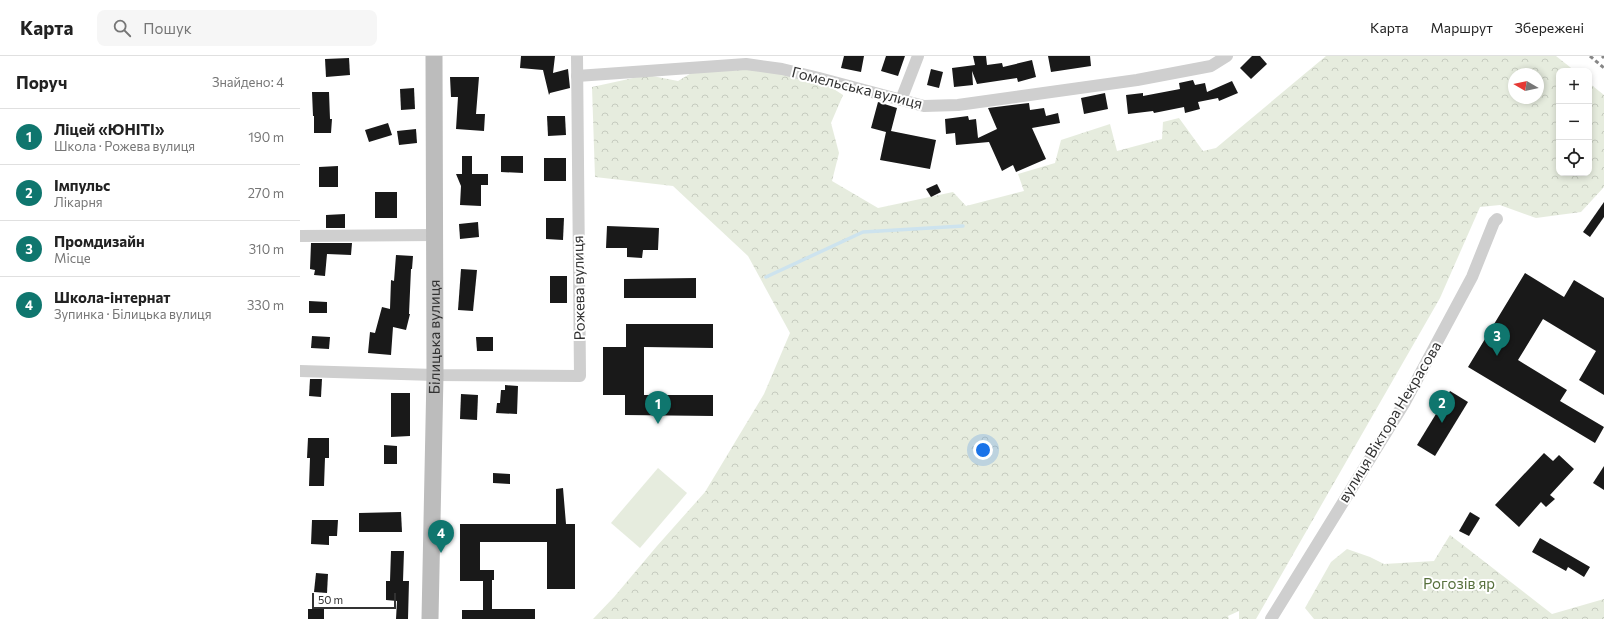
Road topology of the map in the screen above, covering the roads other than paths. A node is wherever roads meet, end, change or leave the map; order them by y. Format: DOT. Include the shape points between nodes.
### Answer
graph roads {
  1 [pos="434,56"];
  2 [pos="577,56"];
  3 [pos="918,56"];
  4 [pos="1227,56"];
  5 [pos="577,76"];
  6 [pos="901,100"];
  7 [pos="1497,219"];
  8 [pos="436,235"];
  9 [pos="300,236"];
  10 [pos="300,371"];
  11 [pos="435,375"];
  12 [pos="430,619"];
  13 [pos="1271,619"];
  1 -- 8 [label="main road, Білицька вулиця"];
  2 -- 5 [label="street, Рожева вулиця"];
  3 -- 6 [label="street"];
  4 -- 6 [label="street, Гомельська вулиця" via="1211,66 1136,80 958,105 924,106"];
  5 -- 6 [label="street, Гомельська вулиця" via="746,64 782,69"];
  5 -- 11 [label="street, Рожева вулиця" via="580,376"];
  7 -- 13 [label="street, вулиця Віктора Некрасова" via="1472,277 1405,402"];
  8 -- 9 [label="street"];
  8 -- 11 [label="main road, Білицька вулиця"];
  10 -- 11 [label="street"];
  11 -- 12 [label="main road, Білицька вулиця"];
}
